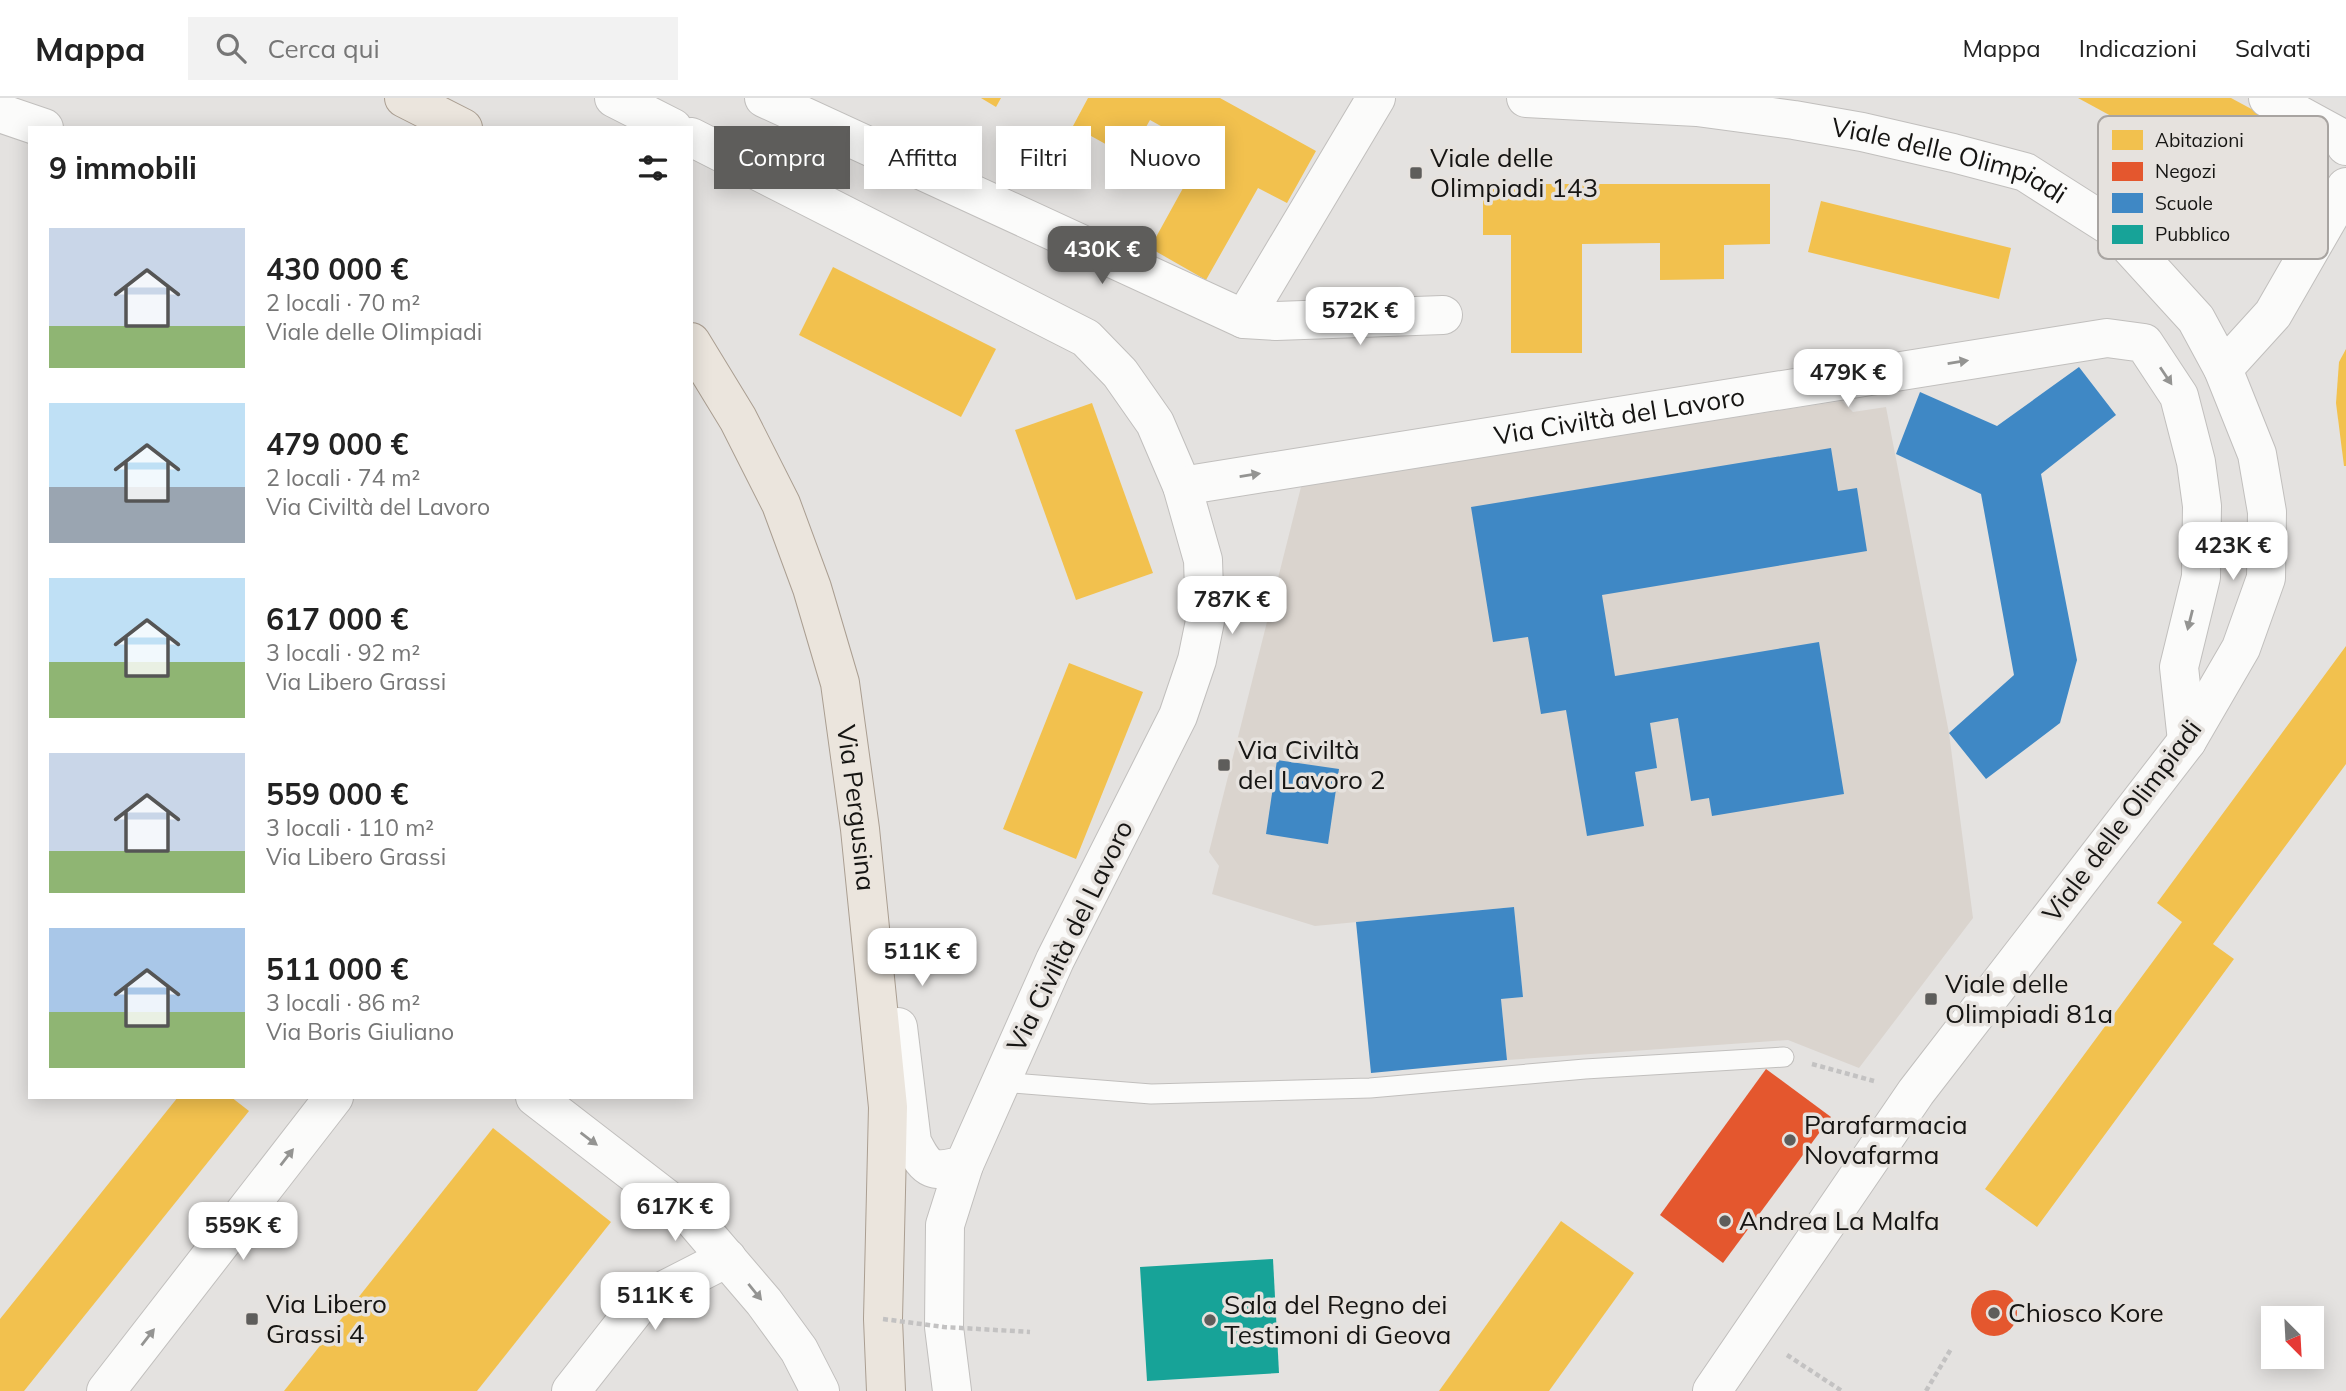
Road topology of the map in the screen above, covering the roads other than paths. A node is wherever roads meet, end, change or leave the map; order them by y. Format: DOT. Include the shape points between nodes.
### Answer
graph roads {
  1 [pos="404,98"];
  2 [pos="614,98"];
  3 [pos="764,98"];
  4 [pos="1376,98"];
  5 [pos="1526,98"];
  6 [pos="2268,98"];
  7 [pos="0,113"];
  8 [pos="2301,116"];
  9 [pos="38,126"];
  10 [pos="459,126"];
  11 [pos="669,126"];
  12 [pos="2328,131"];
  13 [pos="693,138"];
  14 [pos="2346,146"];
  15 [pos="2346,187"];
  16 [pos="2098,218"];
  17 [pos="2328,218"];
  18 [pos="2141,259"];
  19 [pos="2305,259"];
  20 [pos="1443,315"];
  21 [pos="1244,319"];
  22 [pos="693,345"];
  23 [pos="2223,369"];
  24 [pos="1182,486"];
  25 [pos="2186,741"];
  26 [pos="860,829"];
  27 [pos="1784,1057"];
  28 [pos="999,1082"];
  29 [pos="332,1099"];
  30 [pos="538,1099"];
  31 [pos="964,1166"];
  32 [pos="727,1258"];
  33 [pos="106,1391"];
  34 [pos="571,1391"];
  35 [pos="820,1391"];
  36 [pos="886,1391"];
  37 [pos="952,1391"];
  38 [pos="1712,1391"];
  1 -- 10 [label="main road"];
  2 -- 11 [label="street"];
  3 -- 21 [label="street"];
  4 -- 21 [label="street"];
  5 -- 16 [label="street, Viale delle Olimpiadi" via="1696,107 1794,120 1927,147 2025,172"];
  6 -- 8 [label="street"];
  7 -- 9 [label="street"];
  12 -- 14 [label="street"];
  13 -- 24 [label="street, Via Civiltà del Lavoro" via="1086,338 1120,373 1155,423"];
  15 -- 17 [label="street"];
  18 -- 23 [label="street, Viale delle Olimpiadi" via="2196,319"];
  19 -- 23 [label="street" via="2273,314"];
  20 -- 21 [label="street"];
  22 -- 26 [label="main road, Via Pergusina" via="738,419 781,504 812,588 839,683"];
  23 -- 25 [label="street, Viale delle Olimpiadi" via="2257,454 2267,512 2266,578 2241,648"];
  24 -- 25 [label="street, Via Civiltà del Lavoro, one-way" via="2107,338 2144,343 2179,396 2202,506 2201,576 2179,667"];
  24 -- 28 [label="street, Via Civiltà del Lavoro" via="1203,560 1205,621 1197,660 1178,716"];
  25 -- 38 [label="street, Viale delle Olimpiadi" via="1916,1092"];
  26 -- 31 [label="street" via="896,1008 912,1142 930,1169"];
  26 -- 36 [label="main road, Via Pergusina" via="888,1107 883,1319"];
  27 -- 28 [label="lane" via="1370,1088 1151,1094"];
  28 -- 31 [label="street, Via Civiltà del Lavoro"];
  33 -- 29 [label="street, one-way"];
  30 -- 32 [label="street, one-way" via="693,1219"];
  31 -- 37 [label="street, Via Civiltà del Lavoro" via="944,1225 944,1327"];
  32 -- 34 [label="street" via="641,1302"];
  32 -- 35 [label="street, one-way" via="799,1350"];
}
